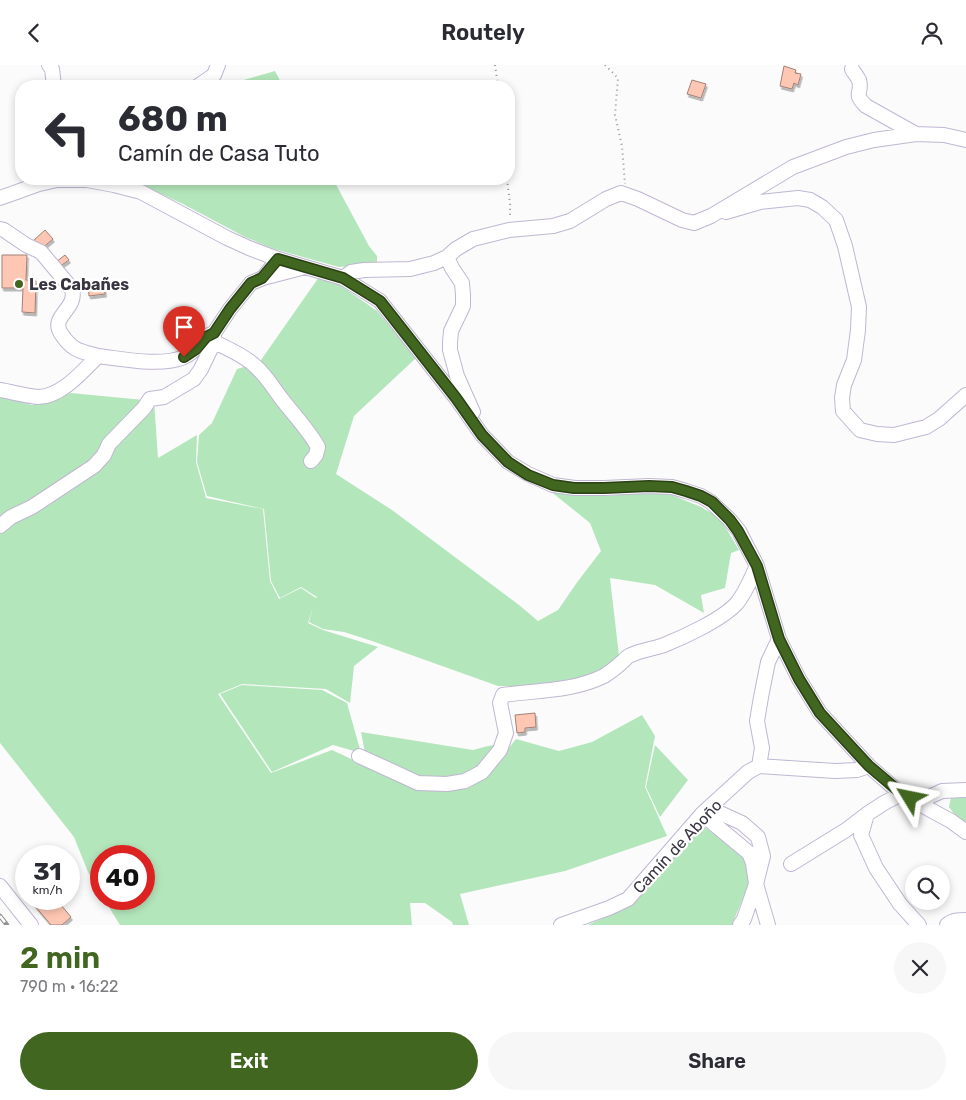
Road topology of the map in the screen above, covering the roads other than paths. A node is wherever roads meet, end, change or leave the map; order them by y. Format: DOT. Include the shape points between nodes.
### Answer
graph roads {
  1 [pos="49,65"];
  2 [pos="218,65"];
  3 [pos="852,69"];
  4 [pos="53,80"];
  5 [pos="207,80"];
  6 [pos="916,134"];
  7 [pos="966,140"];
  8 [pos="29,185"];
  9 [pos="114,185"];
  10 [pos="134,185"];
  11 [pos="141,193"];
  12 [pos="0,198"];
  13 [pos="711,216"];
  14 [pos="0,229"];
  15 [pos="447,257"];
  16 [pos="278,259"];
  17 [pos="306,267"];
  18 [pos="262,278"];
  19 [pos="343,278"];
  20 [pos="214,337"];
  21 [pos="98,356"];
  22 [pos="0,390"];
  23 [pos="966,395"];
  24 [pos="478,429"];
  25 [pos="311,461"];
  26 [pos="0,526"];
  27 [pos="757,566"];
  28 [pos="779,639"];
  29 [pos="359,756"];
  30 [pos="759,766"];
  31 [pos="869,766"];
  32 [pos="966,790"];
  33 [pos="902,794"];
  34 [pos="918,802"];
  35 [pos="706,811"];
  36 [pos="867,814"];
  37 [pos="966,832"];
  38 [pos="791,864"];
  39 [pos="756,884"];
  40 [pos="0,886"];
  41 [pos="966,920"];
  42 [pos="31,925"];
  43 [pos="561,925"];
  44 [pos="740,925"];
  45 [pos="768,925"];
  46 [pos="919,925"];
  47 [pos="947,925"];
  1 -- 4 [label="street"];
  2 -- 5 [label="street" via="214,75"];
  3 -- 6 [label="street" via="860,86 860,100"];
  6 -- 7 [label="street"];
  6 -- 13 [label="street" via="846,147 793,167"];
  8 -- 12 [label="street"];
  9 -- 11 [label="street"];
  10 -- 11 [label="street"];
  11 -- 16 [label="street" via="249,248"];
  13 -- 15 [label="street" via="694,223 682,220 621,193 570,221 473,239"];
  13 -- 23 [label="street" via="760,202 798,197 822,207 836,220 859,307 854,360 844,385 843,411 860,430 894,435 926,427"];
  14 -- 21 [label="street" via="42,252 72,289 72,301 57,324 59,331 76,350"];
  15 -- 19 [label="street" via="410,269 364,270 351,272"];
  15 -- 24 [label="street" via="462,283 463,295 450,350"];
  16 -- 17 [label="street"];
  16 -- 18 [label="street"];
  17 -- 18 [label="street"];
  17 -- 19 [label="street"];
  18 -- 20 [label="street" via="251,283 230,309"];
  19 -- 24 [label="street" via="380,301"];
  20 -- 21 [label="street" via="206,337 184,357 171,360 152,362"];
  20 -- 25 [label="street" via="253,363 266,377 318,447"];
  20 -- 26 [label="street" via="194,379 164,397 150,399 109,444 94,466"];
  21 -- 22 [label="street" via="57,392 40,397"];
  24 -- 27 [label="street" via="508,462 553,485 574,488 672,487 701,496 730,520"];
  27 -- 28 [label="street"];
  27 -- 29 [label="street" via="736,604 707,624 663,645 629,655 604,675 579,685 502,695 500,703 506,733 500,750 482,772 465,781 418,783"];
  28 -- 30 [label="street" via="768,662 757,721 762,748"];
  28 -- 31 [label="street" via="820,713"];
  30 -- 31 [label="street" via="835,771"];
  30 -- 35 [label="street, Camín de Aboño" via="748,772"];
  31 -- 33 [label="street"];
  32 -- 34 [label="street" via="942,791"];
  33 -- 34 [label="street"];
  33 -- 36 [label="street"];
  34 -- 37 [label="street"];
  35 -- 39 [label="street" via="749,853"];
  35 -- 43 [label="street, Camín de Aboño" via="628,899"];
  36 -- 38 [label="street"];
  36 -- 46 [label="street" via="861,835 876,869"];
  39 -- 44 [label="street"];
  39 -- 45 [label="street"];
  40 -- 42 [label="street"];
  41 -- 47 [label="street" via="956,920"];
}
